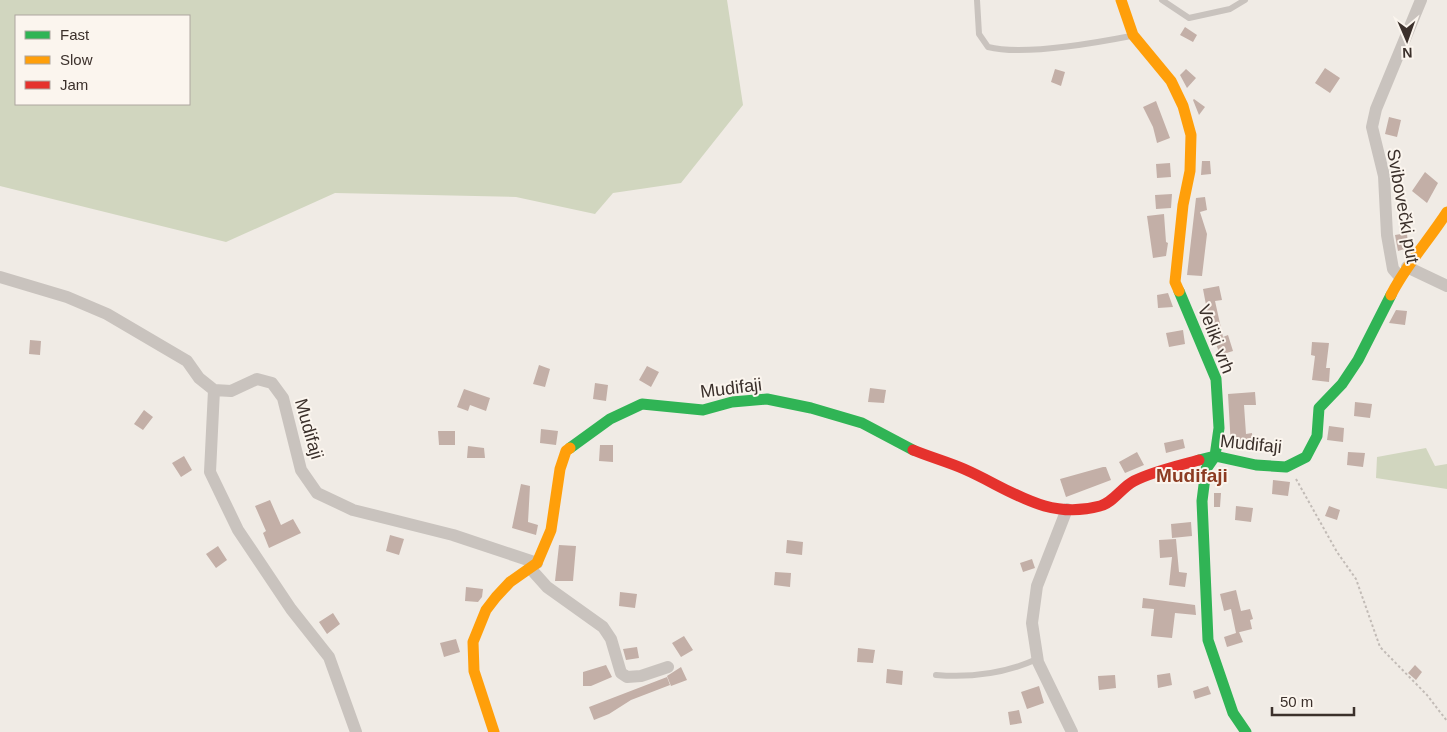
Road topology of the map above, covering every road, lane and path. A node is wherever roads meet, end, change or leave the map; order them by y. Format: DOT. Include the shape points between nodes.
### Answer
graph roads {
  1 [pos="977,0"];
  2 [pos="1121,0"];
  3 [pos="1162,0"];
  4 [pos="1245,0"];
  5 [pos="1421,0"];
  6 [pos="1133,35"];
  7 [pos="1447,212"];
  8 [pos="1404,272"];
  9 [pos="0,277"];
  10 [pos="1447,286"];
  11 [pos="214,390"];
  12 [pos="1215,456"];
  13 [pos="1286,467"];
  14 [pos="1067,509"];
  15 [pos="534,565"];
  16 [pos="1037,659"];
  17 [pos="668,667"];
  18 [pos="936,675"];
  19 [pos="1447,721"];
  20 [pos="356,732"];
  21 [pos="494,732"];
  22 [pos="1072,732"];
  23 [pos="1246,732"];
  1 -- 6 [label="lane" via="979,34 988,47 1004,51"];
  2 -- 6 [label="street, Veliki vrh"];
  3 -- 4 [label="lane" via="1189,18 1223,11"];
  5 -- 8 [label="street, Svibovečki put" via="1380,100 1372,128 1384,176 1387,235 1393,269"];
  6 -- 12 [label="street, Veliki vrh" via="1171,81 1183,106 1191,135 1190,171 1183,204 1175,282 1216,379 1219,428"];
  7 -- 8 [label="street, Mudifaji"];
  8 -- 10 [label="street"];
  8 -- 13 [label="street, Mudifaji" via="1358,360 1342,384 1319,408 1317,436 1306,457"];
  9 -- 11 [label="street" via="67,297 107,314 187,361 199,378"];
  11 -- 15 [label="street, Mudifaji" via="231,391 257,380 272,383 282,398 301,470 317,493 353,510 453,535"];
  11 -- 20 [label="street" via="210,472 238,530 292,610 329,657"];
  12 -- 13 [label="street, Mudifaji" via="1256,465"];
  12 -- 14 [label="street, Mudifaji" via="1132,482 1103,506"];
  12 -- 23 [label="street, Veliki vrh" via="1206,470 1202,501 1208,640 1233,713"];
  13 -- 19 [label="path" via="1306,495 1336,552 1356,579 1380,647 1427,695"];
  14 -- 15 [label="street, Mudifaji" via="1050,508 1016,497 964,469 904,447 862,423 811,408 767,399 732,402 703,410 642,404 610,419 566,451 560,469 551,530"];
  14 -- 16 [label="street" via="1037,586 1032,623"];
  15 -- 17 [label="street, Mudifaji" via="547,587 603,628 611,639 621,673 627,677 641,676"];
  15 -- 21 [label="street" via="496,597 486,610 473,642 474,671"];
  16 -- 18 [label="lane" via="1014,669 988,674"];
  16 -- 22 [label="street"];
}
